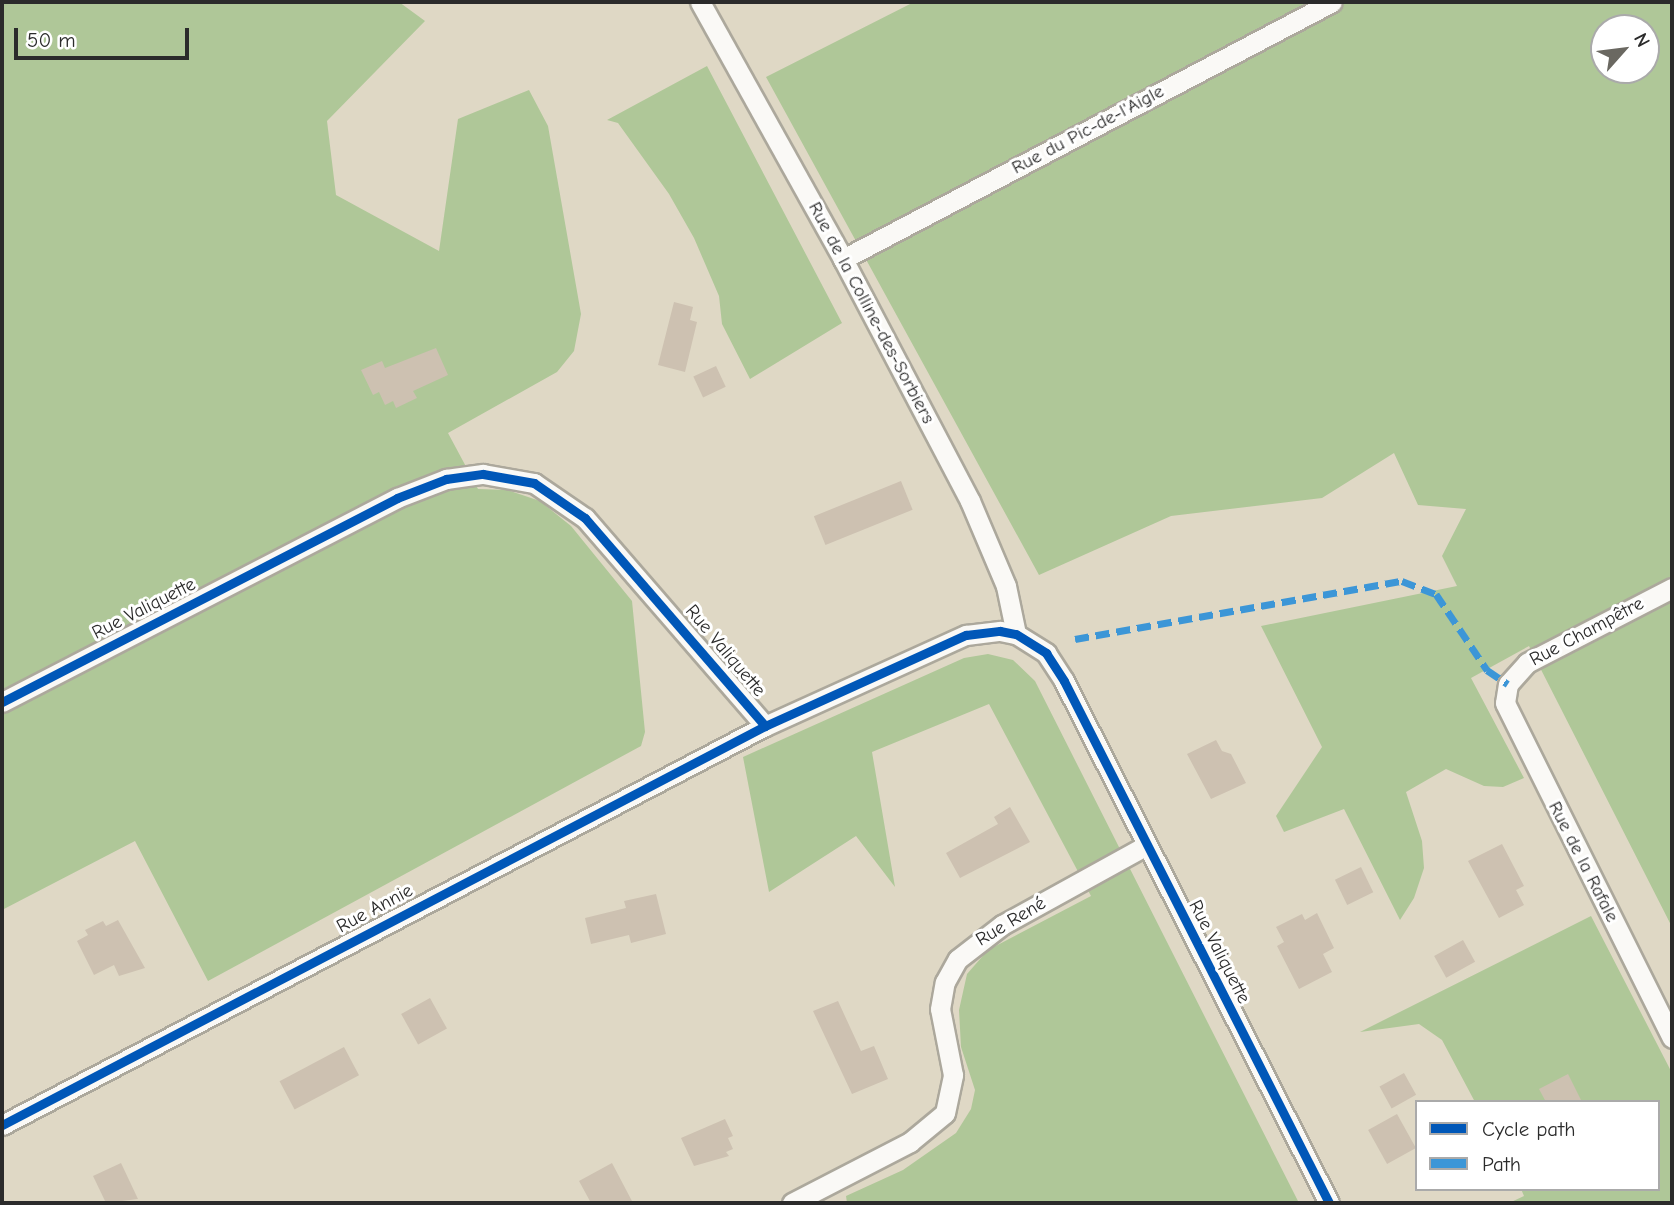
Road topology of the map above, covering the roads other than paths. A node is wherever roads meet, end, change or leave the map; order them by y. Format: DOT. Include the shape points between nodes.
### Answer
graph roads {
  1 [pos="700,2"];
  2 [pos="1332,2"];
  3 [pos="843,259"];
  4 [pos="1672,588"];
  5 [pos="1016,634"];
  6 [pos="1508,684"];
  7 [pos="2,702"];
  8 [pos="765,726"];
  9 [pos="1145,846"];
  10 [pos="1672,1038"];
  11 [pos="2,1125"];
  12 [pos="792,1203"];
  13 [pos="1329,1203"];
  1 -- 3 [label="street, Rue de la Colline-des-Sorbiers"];
  2 -- 3 [label="street, Rue du Pic-de-l'Aigle"];
  3 -- 5 [label="street, Rue de la Colline-des-Sorbiers" via="985,534 1006,586"];
  4 -- 6 [label="street, Rue Champêtre" via="1527,663"];
  5 -- 8 [label="street, Rue Valiquette" via="966,635"];
  5 -- 9 [label="street, Rue Valiquette" via="1036,644 1054,664"];
  6 -- 10 [label="street, Rue de la Rafale" via="1507,713"];
  7 -- 8 [label="street, Rue Valiquette" via="397,498 446,479 483,474 534,483 585,518"];
  8 -- 11 [label="street, Rue Annie"];
  9 -- 12 [label="street, Rue René" via="1002,925 958,959 945,982 940,1009 953,1075 945,1113 910,1142"];
  9 -- 13 [label="street, Rue Valiquette"];
}
